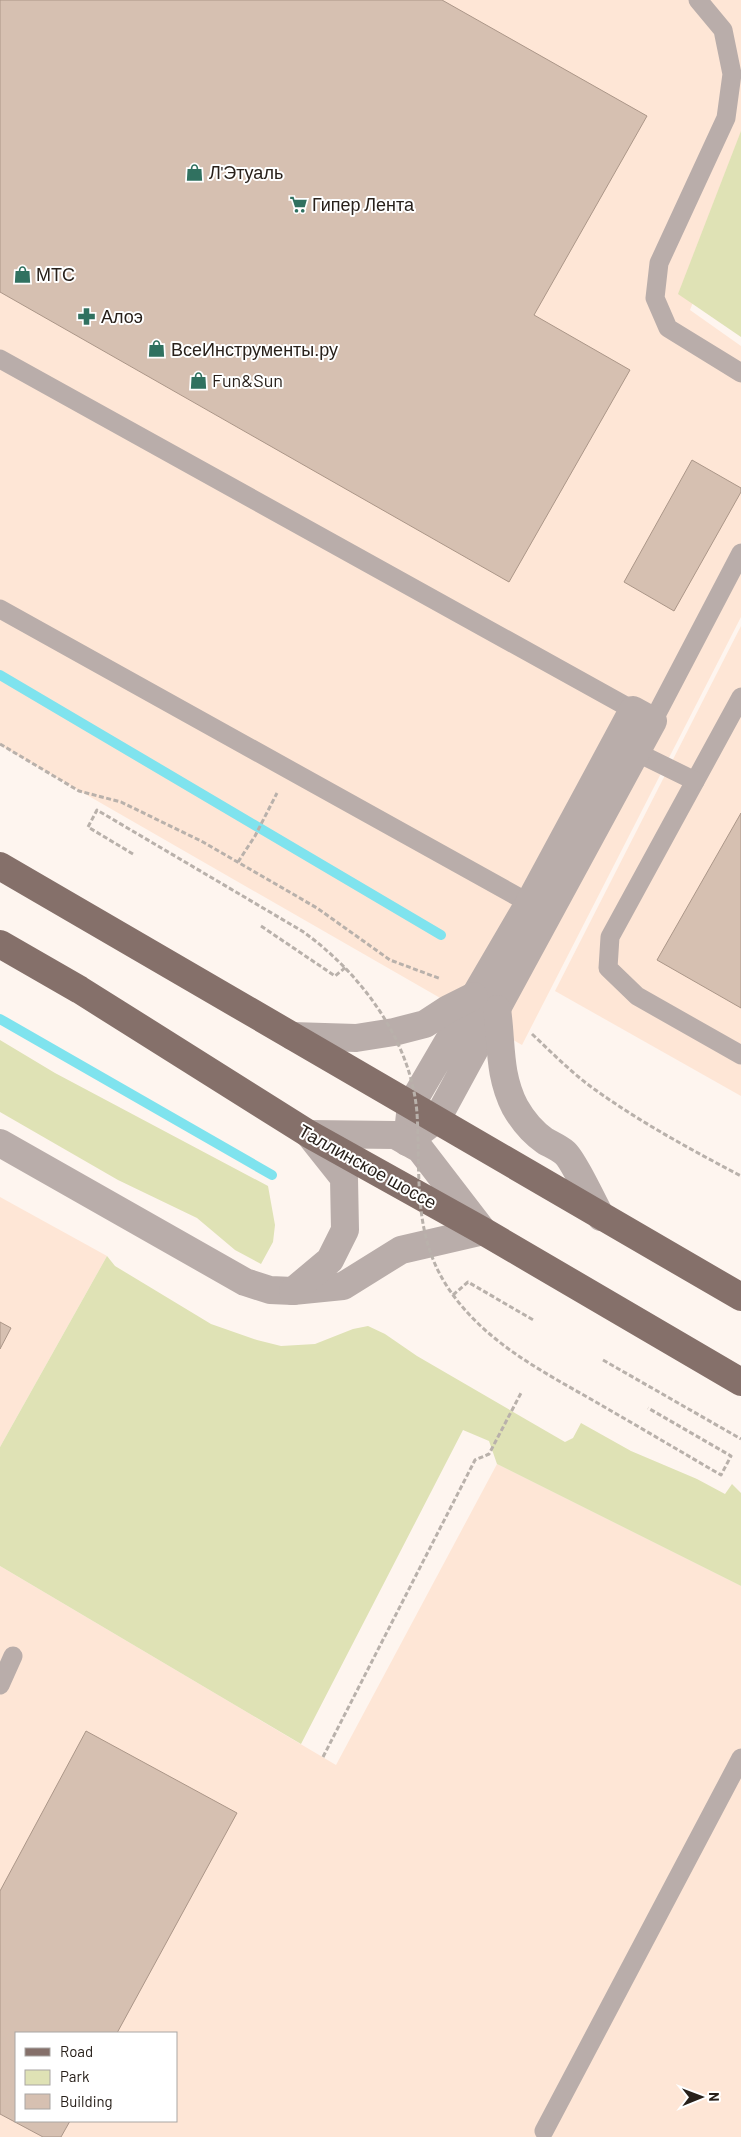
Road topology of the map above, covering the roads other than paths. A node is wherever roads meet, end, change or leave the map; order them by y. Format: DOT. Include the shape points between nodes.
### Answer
graph roads {
  1 [pos="698,0"];
  2 [pos="0,359"];
  3 [pos="741,373"];
  4 [pos="741,553"];
  5 [pos="0,609"];
  6 [pos="741,697"];
  7 [pos="643,715"];
  8 [pos="636,752"];
  9 [pos="695,781"];
  10 [pos="0,866"];
  11 [pos="529,903"];
  12 [pos="0,944"];
  13 [pos="485,1002"];
  14 [pos="292,1036"];
  15 [pos="741,1055"];
  16 [pos="412,1105"];
  17 [pos="437,1119"];
  18 [pos="309,1134"];
  19 [pos="407,1142"];
  20 [pos="0,1143"];
  21 [pos="601,1217"];
  22 [pos="483,1231"];
  23 [pos="293,1291"];
  24 [pos="741,1297"];
  25 [pos="741,1382"];
  26 [pos="13,1656"];
  27 [pos="0,1684"];
  28 [pos="741,1758"];
  29 [pos="544,2131"];
  1 -- 3 [label="lane" via="723,30 732,74 726,118 659,263 655,298 668,328"];
  2 -- 7 [label="lane"];
  4 -- 7 [label="lane"];
  5 -- 11 [label="lane"];
  6 -- 9 [label="lane"];
  7 -- 8 [label="street"];
  7 -- 11 [label="street"];
  8 -- 9 [label="lane"];
  8 -- 13 [label="street"];
  9 -- 15 [label="lane" via="610,936 608,968 637,996"];
  10 -- 14 [label="main road"];
  11 -- 13 [label="street"];
  12 -- 18 [label="main road, Таллинское шоссе" via="80,990"];
  13 -- 14 [label="street" via="448,1009 425,1024 394,1032 356,1038"];
  13 -- 16 [label="street"];
  13 -- 17 [label="street"];
  13 -- 21 [label="street" via="501,1038 504,1079 515,1106 526,1125 567,1154"];
  14 -- 16 [label="main road"];
  16 -- 17 [label="main road"];
  16 -- 19 [label="street"];
  17 -- 19 [label="street"];
  17 -- 21 [label="main road"];
  18 -- 19 [label="street" via="395,1135"];
  18 -- 22 [label="main road, Таллинское шоссе"];
  18 -- 23 [label="street" via="344,1178 345,1230 330,1260"];
  19 -- 22 [label="street" via="420,1149"];
  20 -- 23 [label="street" via="245,1282 270,1290"];
  21 -- 24 [label="main road"];
  22 -- 23 [label="street" via="401,1250 343,1286"];
  22 -- 25 [label="main road, Таллинское шоссе"];
  26 -- 27 [label="lane"];
  28 -- 29 [label="lane"];
}
